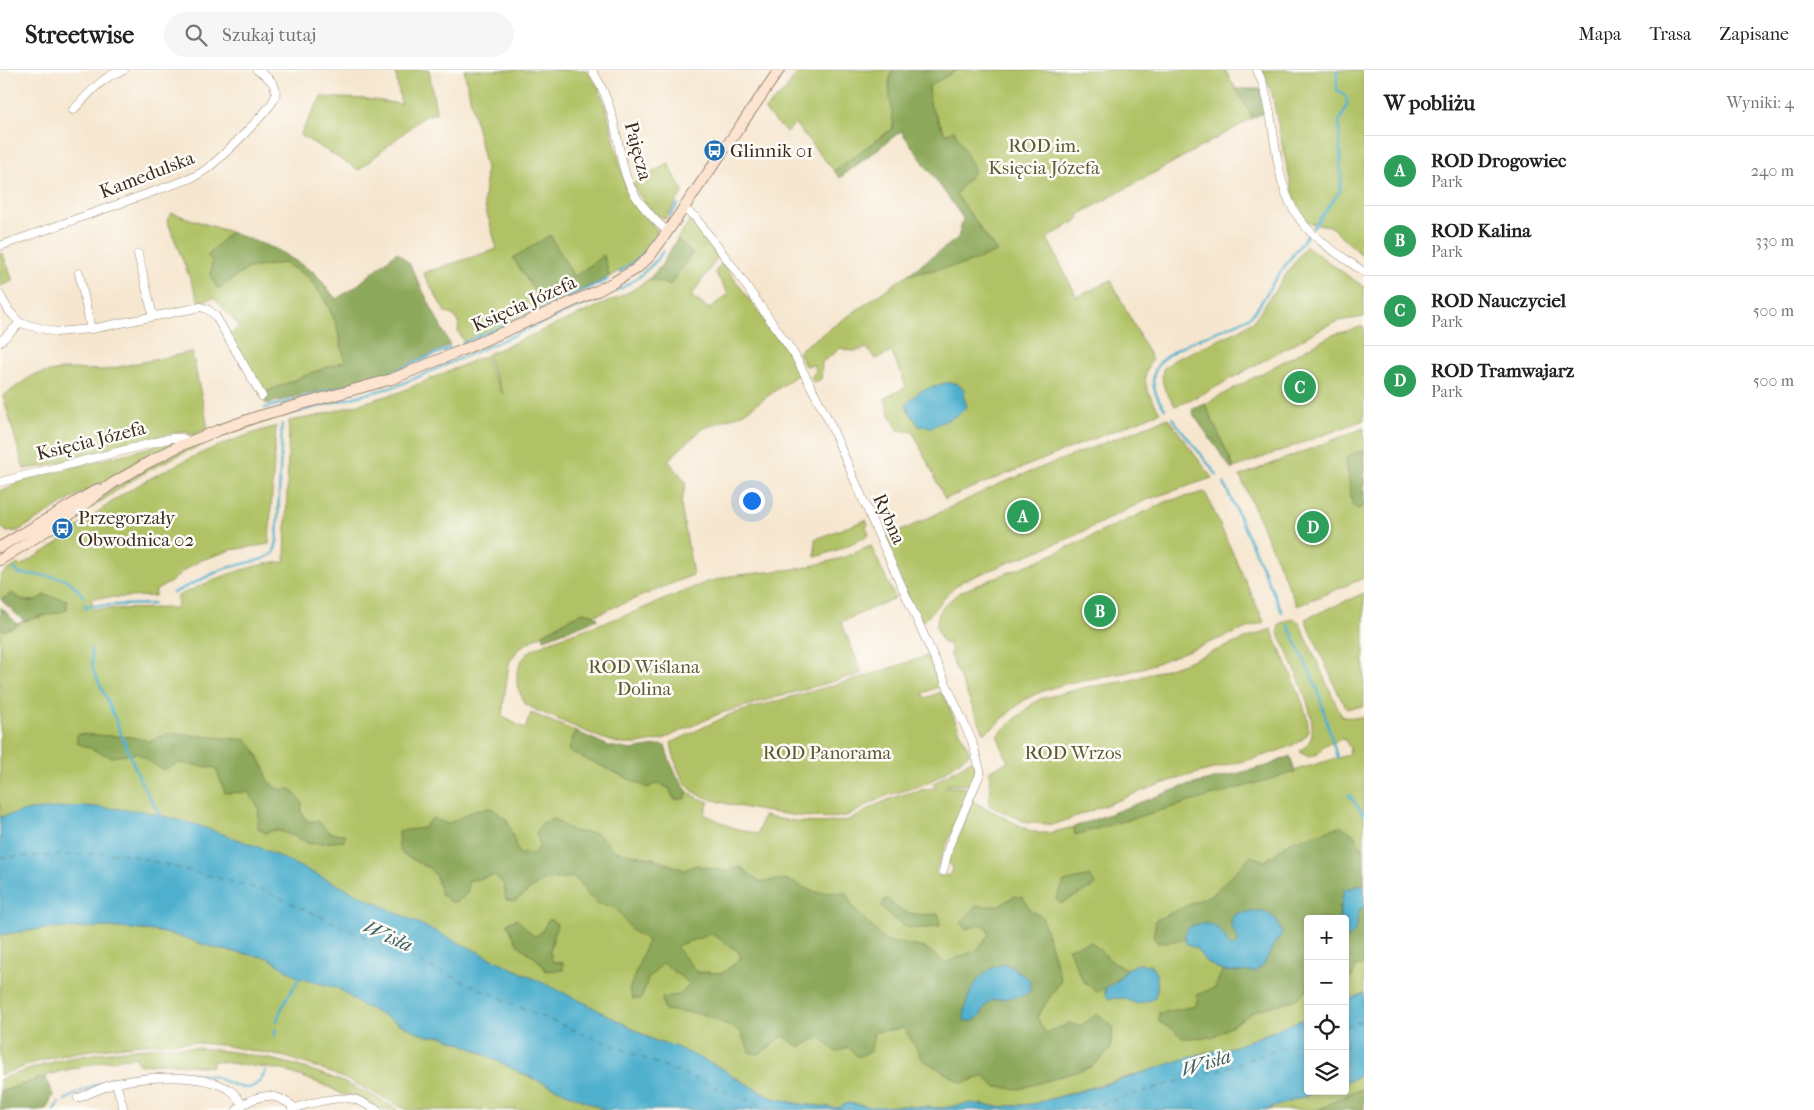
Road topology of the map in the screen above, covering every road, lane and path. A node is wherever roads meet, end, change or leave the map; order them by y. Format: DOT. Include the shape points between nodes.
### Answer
graph roads {
  1 [pos="124,70"];
  2 [pos="257,70"];
  3 [pos="592,70"];
  4 [pos="778,70"];
  5 [pos="1257,70"];
  6 [pos="74,110"];
  7 [pos="683,208"];
  8 [pos="668,231"];
  9 [pos="0,246"];
  10 [pos="138,254"];
  11 [pos="1364,272"];
  12 [pos="79,273"];
  13 [pos="0,296"];
  14 [pos="153,316"];
  15 [pos="20,323"];
  16 [pos="90,329"];
  17 [pos="0,342"];
  18 [pos="262,396"];
  19 [pos="190,442"];
  20 [pos="0,482"];
  21 [pos="114,483"];
  22 [pos="1,544"];
  23 [pos="10,554"];
  24 [pos="0,560"];
  25 [pos="943,871"];
  26 [pos="116,1083"];
  27 [pos="78,1098"];
  28 [pos="239,1107"];
  29 [pos="293,1109"];
  30 [pos="124,1110"];
  31 [pos="378,1110"];
  1 -- 6 [label="street" via="106,77"];
  2 -- 9 [label="street, Kamedulska" via="274,86 272,103 209,168 189,179"];
  3 -- 8 [label="street, Pajęcza" via="611,112 629,186 637,200"];
  4 -- 7 [label="main road, Księcia Józefa"];
  5 -- 11 [label="street" via="1268,99 1284,188 1294,210 1305,226"];
  7 -- 8 [label="main road, Księcia Józefa"];
  7 -- 25 [label="street, Rybna" via="695,218 794,354 828,418 972,741 980,774 949,846"];
  8 -- 19 [label="main road, Księcia Józefa" via="636,269 598,291 392,379 259,416"];
  10 -- 14 [label="street"];
  12 -- 16 [label="street"];
  13 -- 15 [label="street"];
  14 -- 16 [label="street"];
  14 -- 18 [label="street" via="201,307 207,309 215,315"];
  15 -- 16 [label="street" via="56,332"];
  15 -- 17 [label="street"];
  19 -- 20 [label="street, Księcia Józefa" via="172,438"];
  19 -- 21 [label="main road, Księcia Józefa"];
  21 -- 22 [label="main road, Księcia Józefa" via="75,501"];
  21 -- 23 [label="main road, Księcia Józefa"];
  22 -- 23 [label="street, Księcia Józefa"];
  23 -- 24 [label="main road, Księcia Józefa"];
  26 -- 27 [label="street"];
  26 -- 28 [label="street" via="152,1077 208,1081 231,1090 238,1097"];
  26 -- 30 [label="street"];
  28 -- 29 [label="street" via="261,1096 273,1096"];
  29 -- 31 [label="street" via="342,1099 355,1100"];
}
